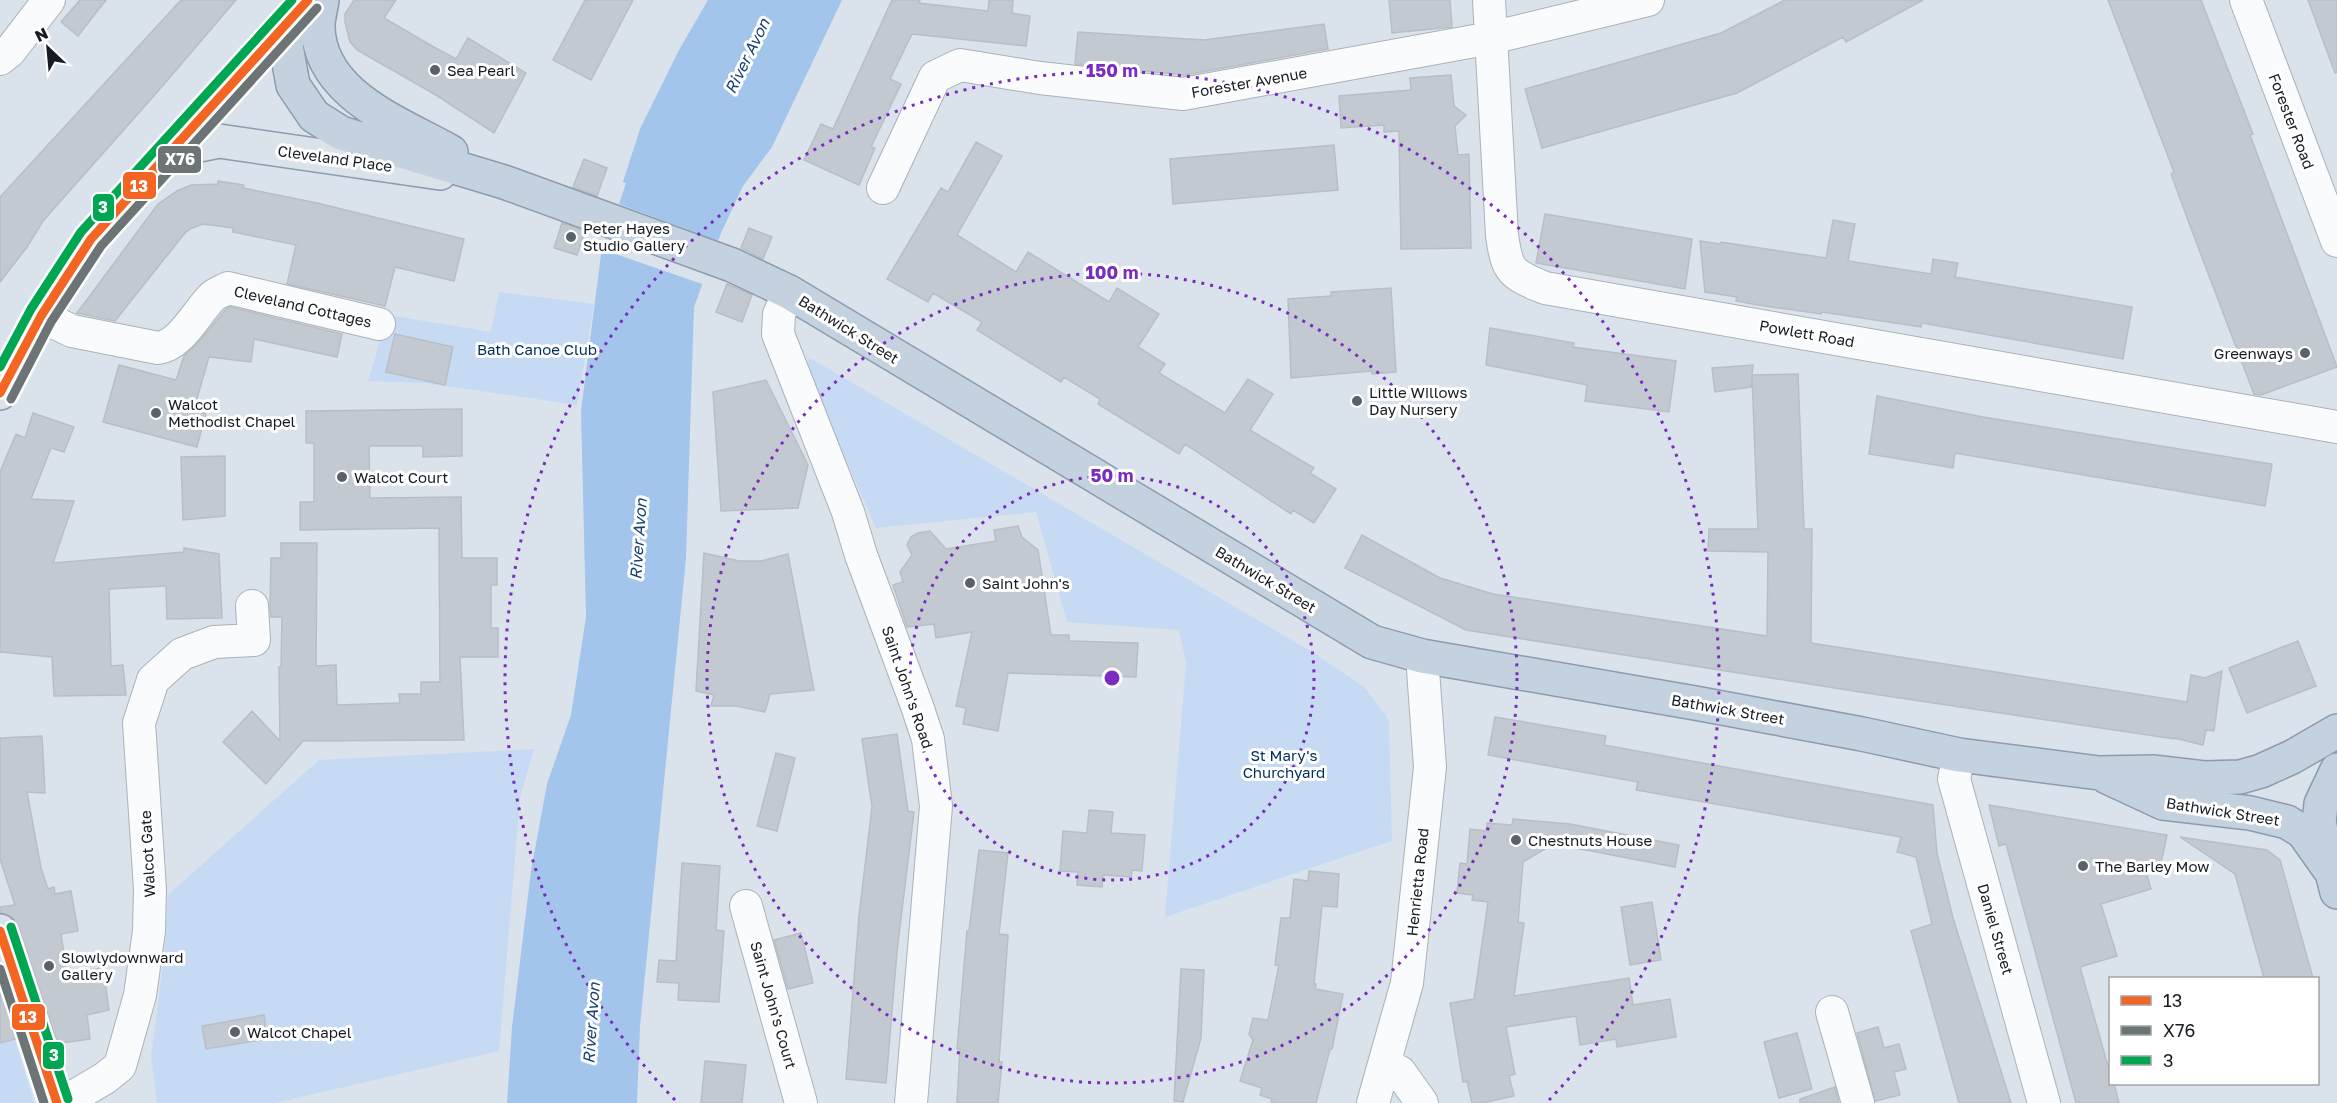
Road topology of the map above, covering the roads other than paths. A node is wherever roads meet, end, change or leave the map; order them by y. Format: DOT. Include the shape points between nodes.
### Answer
graph roads {
  1 [pos="49,0"];
  2 [pos="322,0"];
  3 [pos="1488,0"];
  4 [pos="1648,0"];
  5 [pos="2246,0"];
  6 [pos="288,27"];
  7 [pos="1491,38"];
  8 [pos="0,60"];
  9 [pos="329,67"];
  10 [pos="168,156"];
  11 [pos="504,182"];
  12 [pos="883,188"];
  13 [pos="2337,241"];
  14 [pos="789,292"];
  15 [pos="41,316"];
  16 [pos="379,324"];
  17 [pos="0,393"];
  18 [pos="2337,427"];
  19 [pos="252,606"];
  20 [pos="1422,656"];
  21 [pos="2337,731"];
  22 [pos="1959,755"];
  23 [pos="2098,773"];
  24 [pos="2335,773"];
  25 [pos="2291,802"];
  26 [pos="2250,813"];
  27 [pos="2331,857"];
  28 [pos="746,906"];
  29 [pos="3,941"];
  30 [pos="1832,1012"];
  31 [pos="1386,1064"];
  32 [pos="56,1102"];
  33 [pos="801,1103"];
  34 [pos="911,1103"];
  35 [pos="1373,1103"];
  36 [pos="1422,1103"];
  37 [pos="1858,1103"];
  38 [pos="2044,1103"];
  1 -- 8 [label="street"];
  2 -- 9 [label="highway" via="320,45"];
  3 -- 7 [label="street, Powlett Road"];
  4 -- 7 [label="street, Forester Avenue"];
  5 -- 13 [label="street, Forester Road"];
  6 -- 9 [label="highway"];
  6 -- 10 [label="main road"];
  6 -- 11 [label="highway, Cleveland Place" via="293,85 314,116 341,133"];
  7 -- 12 [label="street, Forester Avenue" via="1183,94 960,65 935,78"];
  7 -- 18 [label="street, Powlett Road" via="1502,235 1505,260 1519,277 1545,288"];
  9 -- 11 [label="highway" via="351,92 381,114"];
  10 -- 11 [label="main road, Cleveland Place" via="219,141"];
  10 -- 15 [label="main road" via="91,239"];
  11 -- 14 [label="highway, Bathwick Street" via="732,265"];
  14 -- 20 [label="highway, Bathwick Street" via="1372,642"];
  14 -- 34 [label="street, Saint John's Road" via="779,314 778,334 848,512 928,739 936,806"];
  15 -- 16 [label="street, Cleveland Cottages" via="72,331 166,347 214,295 228,288"];
  15 -- 17 [label="main road"];
  19 -- 32 [label="street, Walcot Gate" via="265,640 214,642 182,654 153,680 139,723 150,889 140,995 120,1066 78,1094"];
  20 -- 22 [label="highway, Bathwick Street" via="1717,707"];
  20 -- 31 [label="street, Henrietta Road" via="1430,768 1407,983"];
  21 -- 23 [label="highway, Bathwick Street" via="2292,757 2240,777"];
  22 -- 23 [label="highway, Bathwick Street"];
  22 -- 38 [label="street, Daniel Street" via="1954,779"];
  23 -- 25 [label="highway" via="2219,788"];
  23 -- 26 [label="highway, Bathwick Street" via="2163,802"];
  24 -- 25 [label="highway"];
  24 -- 27 [label="highway" via="2321,804"];
  25 -- 26 [label="highway"];
  25 -- 27 [label="highway" via="2300,806"];
  26 -- 27 [label="highway, Bathwick Street" via="2287,822"];
  28 -- 33 [label="street, Saint John's Court"];
  29 -- 32 [label="main road"];
  30 -- 37 [label="street"];
  31 -- 35 [label="street, Henrietta Road"];
  31 -- 36 [label="street" via="1400,1072"];
}
